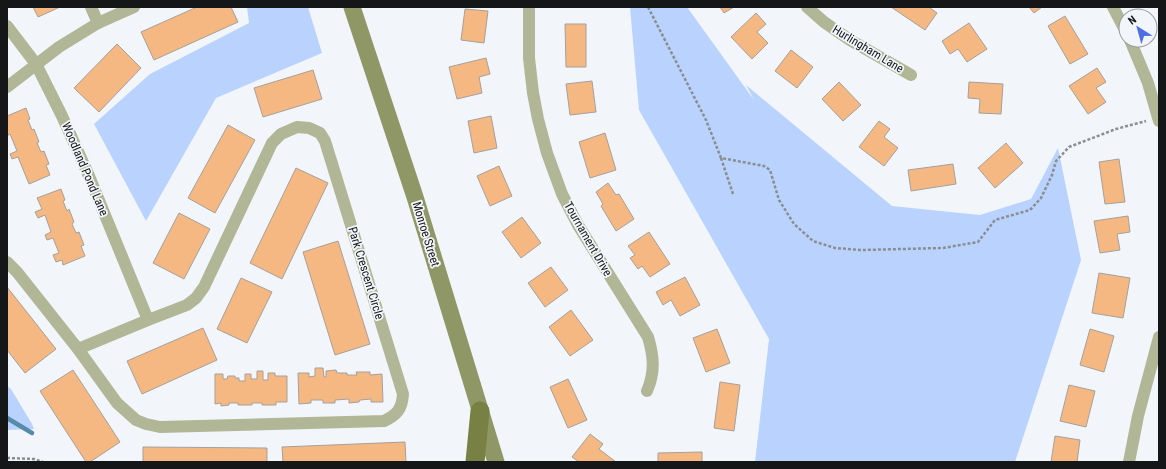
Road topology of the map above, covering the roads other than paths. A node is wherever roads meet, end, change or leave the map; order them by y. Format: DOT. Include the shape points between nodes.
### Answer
graph roads {
  1 [pos="91,7"];
  2 [pos="134,7"];
  3 [pos="352,7"];
  4 [pos="529,7"];
  5 [pos="807,7"];
  6 [pos="1113,7"];
  7 [pos="1118,17"];
  8 [pos="98,23"];
  9 [pos="7,26"];
  10 [pos="1133,48"];
  11 [pos="36,64"];
  12 [pos="911,75"];
  13 [pos="7,87"];
  14 [pos="1159,120"];
  15 [pos="7,262"];
  16 [pos="148,320"];
  17 [pos="1159,337"];
  18 [pos="78,349"];
  19 [pos="647,392"];
  20 [pos="480,411"];
  21 [pos="475,462"];
  22 [pos="496,462"];
  23 [pos="1129,462"];
  1 -- 8 [label="street"];
  2 -- 8 [label="street"];
  3 -- 20 [label="main road, Monroe Street" via="415,197"];
  4 -- 19 [label="street, Tournament Drive" via="528,58 538,119 547,153 562,194 578,225 648,337 653,369"];
  5 -- 12 [label="street, Hurlingham Lane" via="850,40"];
  6 -- 7 [label="street"];
  8 -- 11 [label="street"];
  9 -- 11 [label="street, Woodland Pond Lane"];
  10 -- 14 [label="street" via="1148,83"];
  11 -- 13 [label="street"];
  11 -- 16 [label="street, Woodland Pond Lane" via="62,116"];
  15 -- 18 [label="street, Park Crescent Circle"];
  16 -- 18 [label="street, Park Crescent Circle"];
  16 -- 18 [label="street, Park Crescent Circle" via="187,305 196,298 204,288 272,143 281,134 297,127 309,128 320,133 325,141 403,394 403,403 394,416 384,421 160,427 136,420 126,412"];
  17 -- 23 [label="street"];
  20 -- 21 [label="main road"];
  20 -- 22 [label="main road, Monroe Street"];
}
